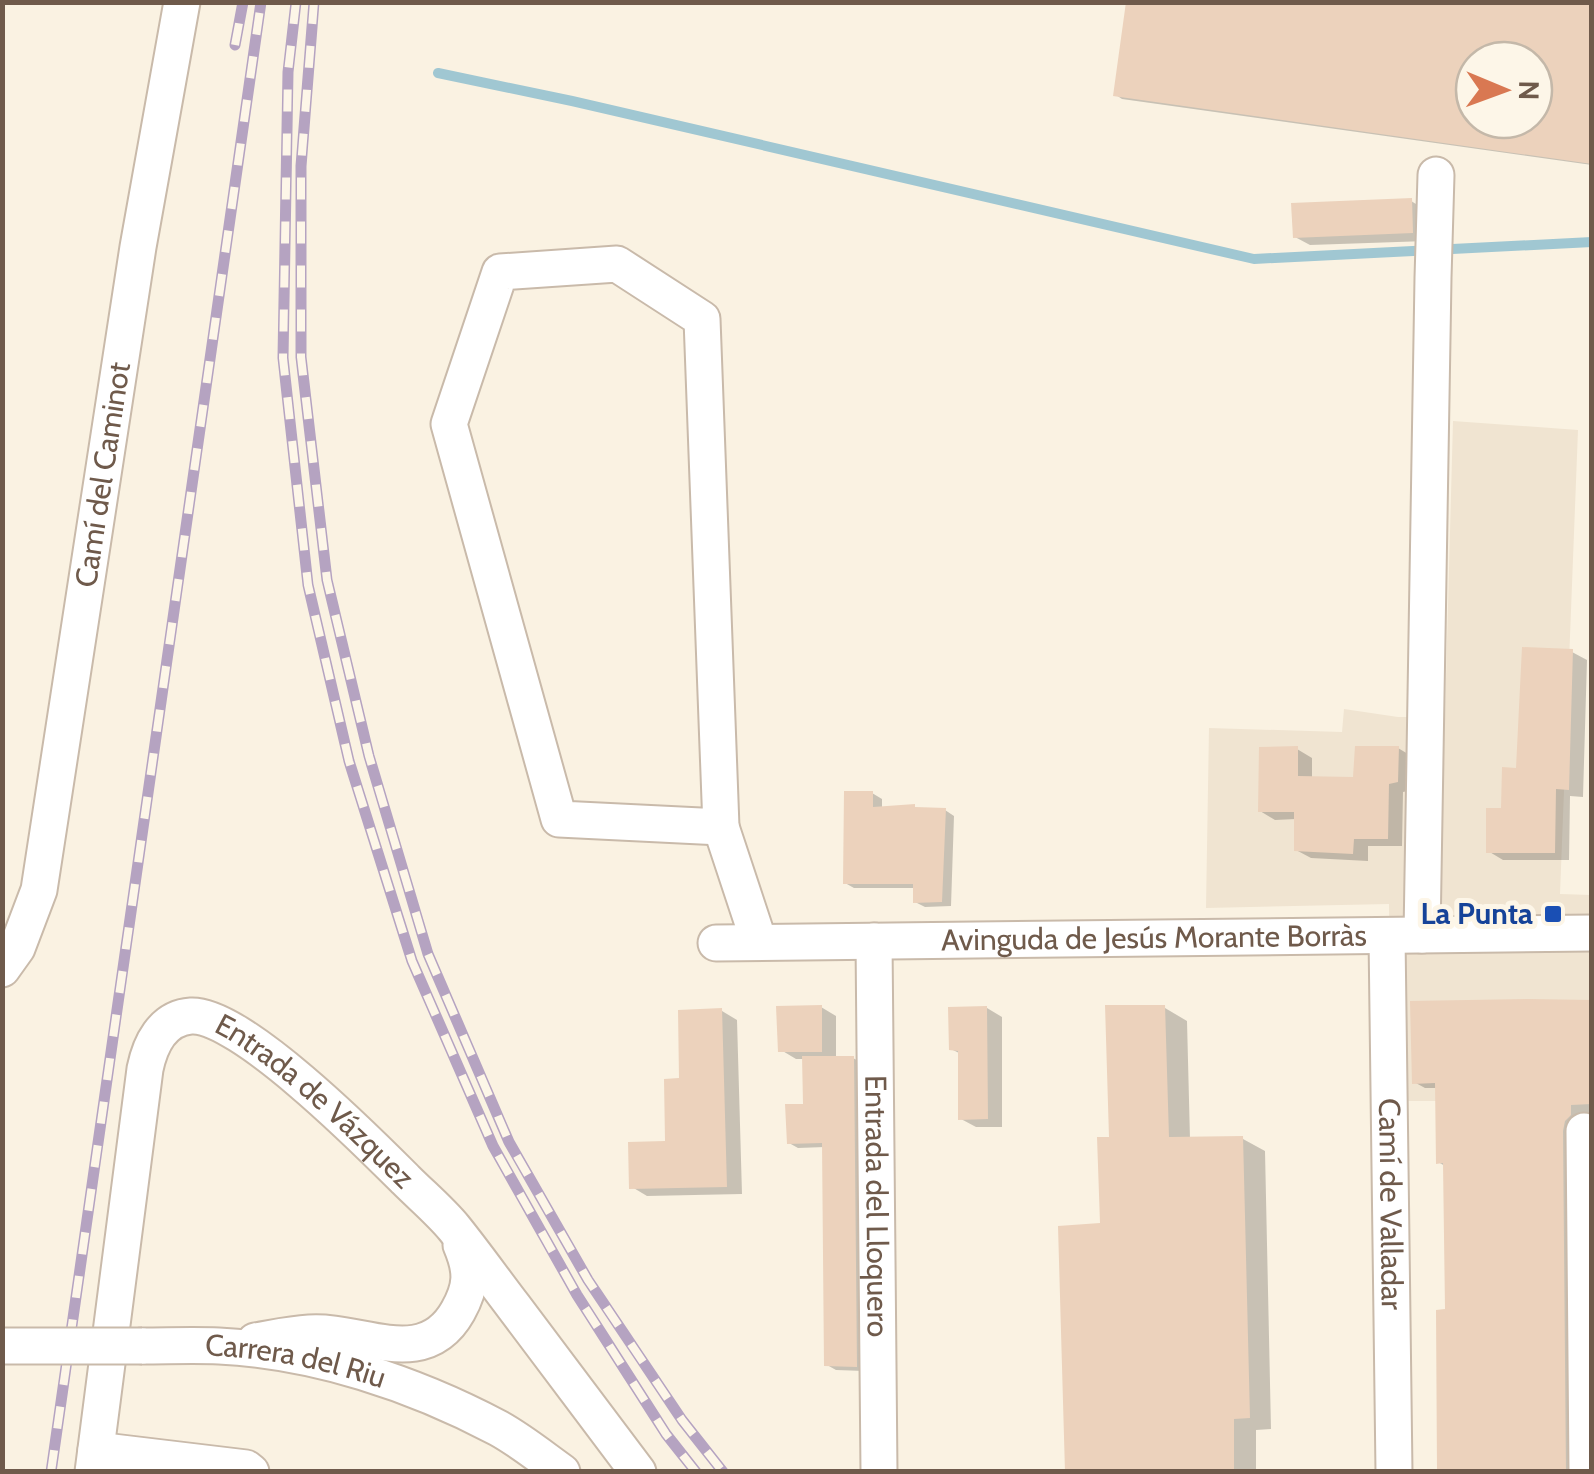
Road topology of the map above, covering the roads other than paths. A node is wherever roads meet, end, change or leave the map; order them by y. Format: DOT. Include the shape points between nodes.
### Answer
graph roads {
  1 [pos="182,2"];
  2 [pos="1436,175"];
  3 [pos="720,827"];
  4 [pos="1592,934"];
  5 [pos="1422,935"];
  6 [pos="1387,936"];
  7 [pos="874,941"];
  8 [pos="716,942"];
  9 [pos="759,942"];
  10 [pos="10,958"];
  11 [pos="1584,1131"];
  12 [pos="452,1226"];
  13 [pos="4,1346"];
  14 [pos="221,1346"];
  15 [pos="502,1430"];
  16 [pos="95,1461"];
  17 [pos="251,1472"];
  18 [pos="544,1472"];
  19 [pos="562,1472"];
  20 [pos="638,1472"];
  21 [pos="879,1472"];
  22 [pos="1394,1472"];
  23 [pos="1588,1472"];
  1 -- 10 [label="street, Camí del Caminot" via="40,890"];
  2 -- 5 [label="street"];
  3 -- 3 [label="street" via="558,819 448,424 500,272 617,264 702,319"];
  3 -- 9 [label="street"];
  4 -- 5 [label="street, Avinguda de Jesús Morante Borràs"];
  5 -- 6 [label="street, Avinguda de Jesús Morante Borràs"];
  6 -- 7 [label="street, Avinguda de Jesús Morante Borràs"];
  6 -- 22 [label="street, Camí de Valladar"];
  7 -- 9 [label="street, Avinguda de Jesús Morante Borràs"];
  7 -- 21 [label="street, Entrada del Lloquero"];
  8 -- 9 [label="street, Avinguda de Jesús Morante Borràs"];
  11 -- 23 [label="street"];
  12 -- 14 [label="street" via="469,1263 469,1292 435,1337 405,1346 312,1332"];
  12 -- 16 [label="street, Entrada de Vázquez" via="288,1071 209,1018 172,1021 150,1048 145,1069"];
  12 -- 20 [label="street, Entrada de Vázquez"];
  13 -- 14 [label="street, Carrera del Riu, bridge"];
  14 -- 15 [label="street, Carrera del Riu" via="380,1376"];
  15 -- 18 [label="street"];
  15 -- 19 [label="street, Carrera del Riu"];
  16 -- 17 [label="street, Entrada de Vázquez"];
}
